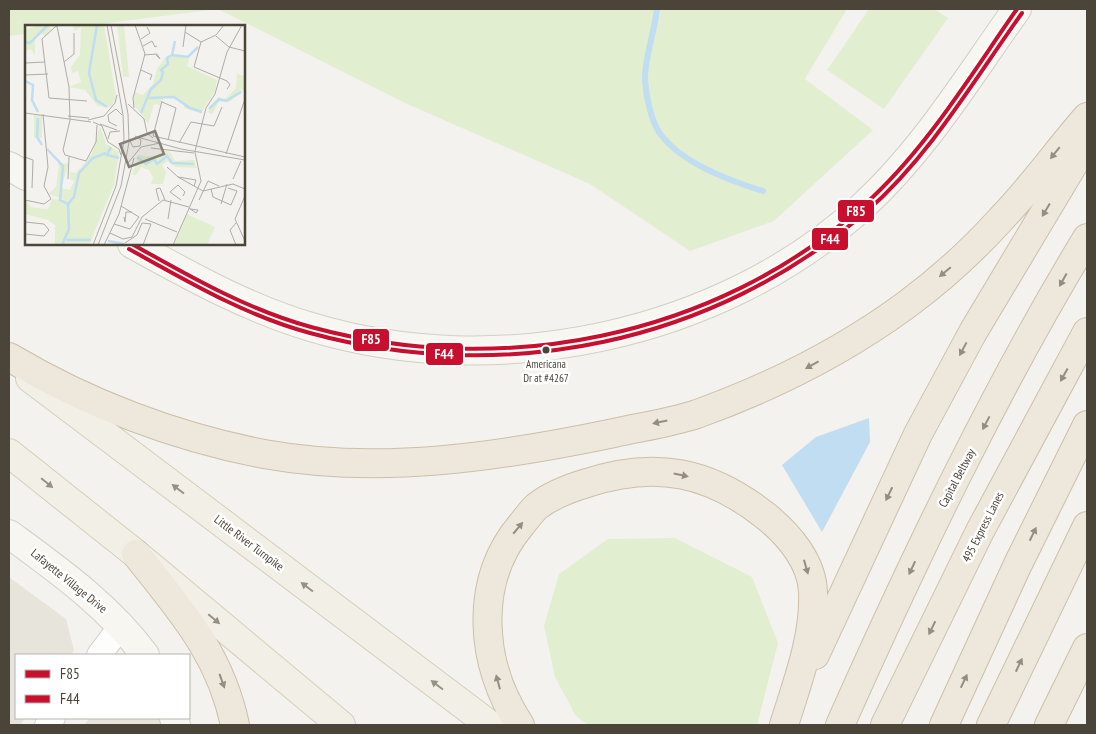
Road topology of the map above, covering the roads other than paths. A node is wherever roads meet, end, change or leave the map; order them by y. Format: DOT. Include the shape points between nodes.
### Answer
graph roads {
  1 [pos="1018,9"];
  2 [pos="1087,117"];
  3 [pos="1087,137"];
  4 [pos="9,166"];
  5 [pos="25,175"];
  6 [pos="1087,238"];
  7 [pos="134,245"];
  8 [pos="1087,332"];
  9 [pos="9,356"];
  10 [pos="9,361"];
  11 [pos="1087,426"];
  12 [pos="9,453"];
  13 [pos="1087,526"];
  14 [pos="9,534"];
  15 [pos="136,554"];
  16 [pos="121,626"];
  17 [pos="1087,648"];
  18 [pos="100,654"];
  19 [pos="144,654"];
  20 [pos="235,725"];
  21 [pos="341,725"];
  22 [pos="490,725"];
  23 [pos="520,725"];
  24 [pos="784,725"];
  25 [pos="840,725"];
  26 [pos="885,725"];
  27 [pos="944,725"];
  28 [pos="991,725"];
  29 [pos="1049,725"];
  1 -- 7 [label="street" via="902,167 863,206 823,239 776,270 722,298 617,334 560,344 490,350 429,348 371,341 313,328 269,313 213,289"];
  2 -- 9 [label="highway, one-way" via="1002,219 908,304 807,368 693,415 548,447 471,457 392,463 326,462 264,454 164,427 86,396"];
  3 -- 24 [label="highway, one-way" via="972,332 918,434"];
  4 -- 5 [label="street"];
  6 -- 25 [label="highway, Capital Beltway, one-way" via="943,504"];
  8 -- 26 [label="highway, 495 Express Lanes, one-way" via="980,531"];
  22 -- 10 [label="main road, Little River Turnpike, one-way"];
  27 -- 11 [label="highway, one-way" via="1018,564"];
  12 -- 15 [label="main road, one-way"];
  28 -- 13 [label="highway, one-way"];
  14 -- 16 [label="street, Lafayette Village Drive" via="97,601"];
  15 -- 20 [label="highway, one-way" via="198,633 217,668"];
  15 -- 21 [label="main road, one-way"];
  16 -- 18 [label="street"];
  16 -- 19 [label="street, Lafayette Village Drive"];
  17 -- 29 [label="highway"];
  23 -- 24 [label="highway, one-way" via="498,687 486,621 495,570 509,540 536,508 569,488 613,474 659,470 707,480 748,501 783,530 804,558 813,591 811,623"];
}
